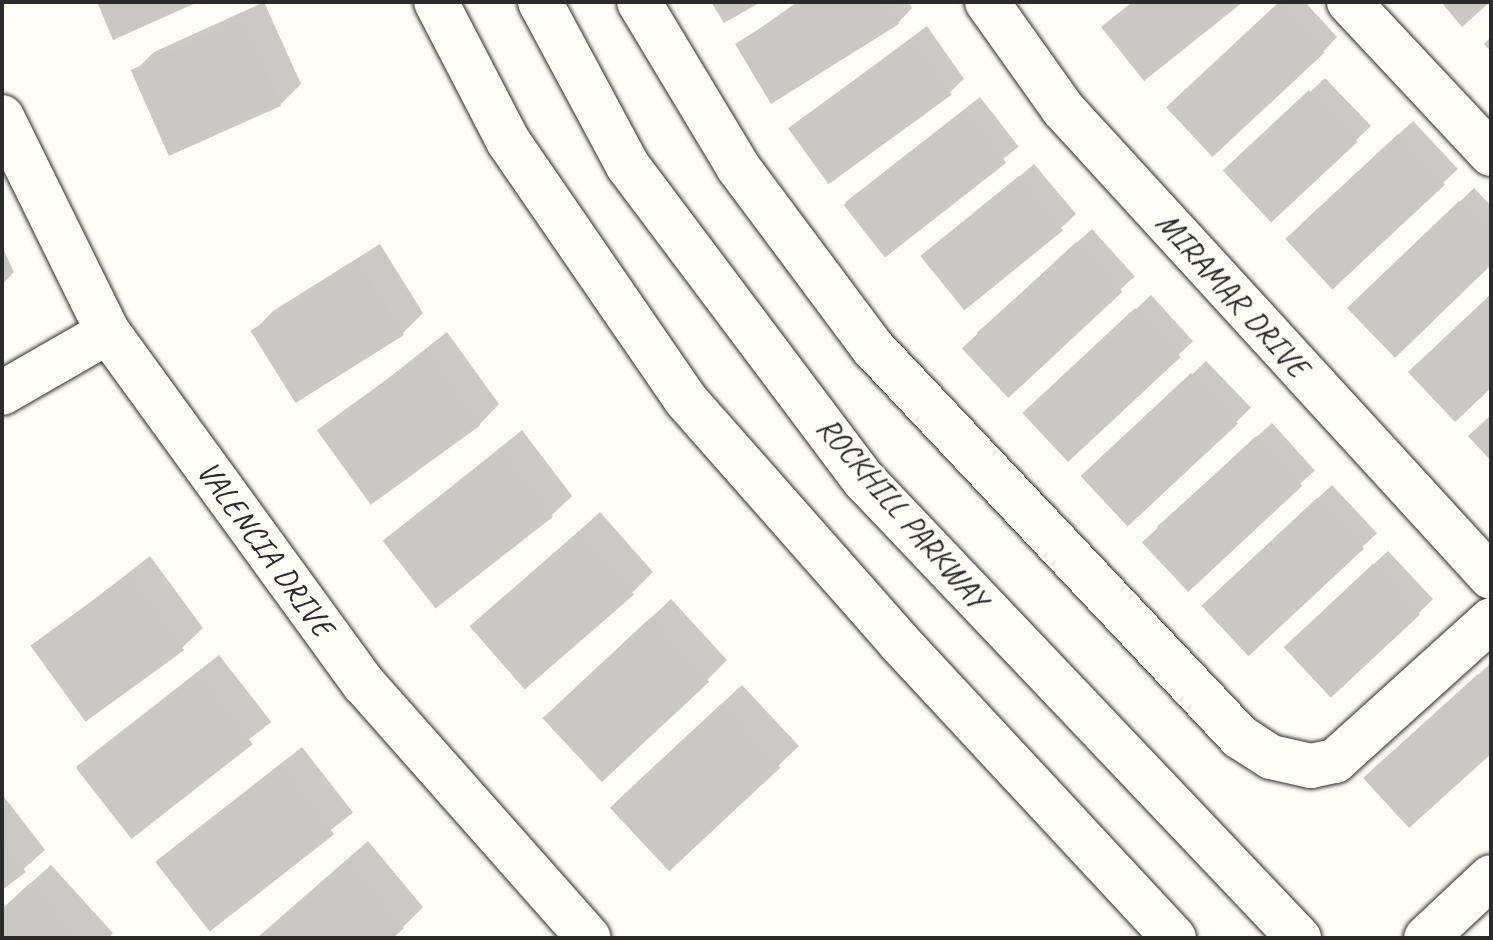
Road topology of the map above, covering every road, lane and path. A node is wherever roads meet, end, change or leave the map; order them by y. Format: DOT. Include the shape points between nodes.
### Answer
graph roads {
  1 [pos="436,2"];
  2 [pos="540,2"];
  3 [pos="639,2"];
  4 [pos="987,2"];
  5 [pos="1349,2"];
  6 [pos="2,117"];
  7 [pos="1491,154"];
  8 [pos="108,332"];
  9 [pos="2,393"];
  10 [pos="1491,577"];
  11 [pos="1491,620"];
  12 [pos="1491,877"];
  13 [pos="589,938"];
  14 [pos="1174,938"];
  15 [pos="1299,938"];
  16 [pos="1426,938"];
  1 -- 14 [label="street" via="508,141 685,399 899,642"];
  2 -- 15 [label="street, ROCKHILL PARKWAY" via="628,166 864,480"];
  3 -- 11 [label="street" via="738,167 873,348 1240,737 1271,757 1311,766 1335,761"];
  4 -- 10 [label="street, MIRAMAR DRIVE" via="1073,120"];
  5 -- 7 [label="street"];
  6 -- 8 [label="street, VALENCIA DRIVE"];
  8 -- 9 [label="street"];
  8 -- 13 [label="street, VALENCIA DRIVE" via="364,684"];
  12 -- 16 [label="street"];
}
